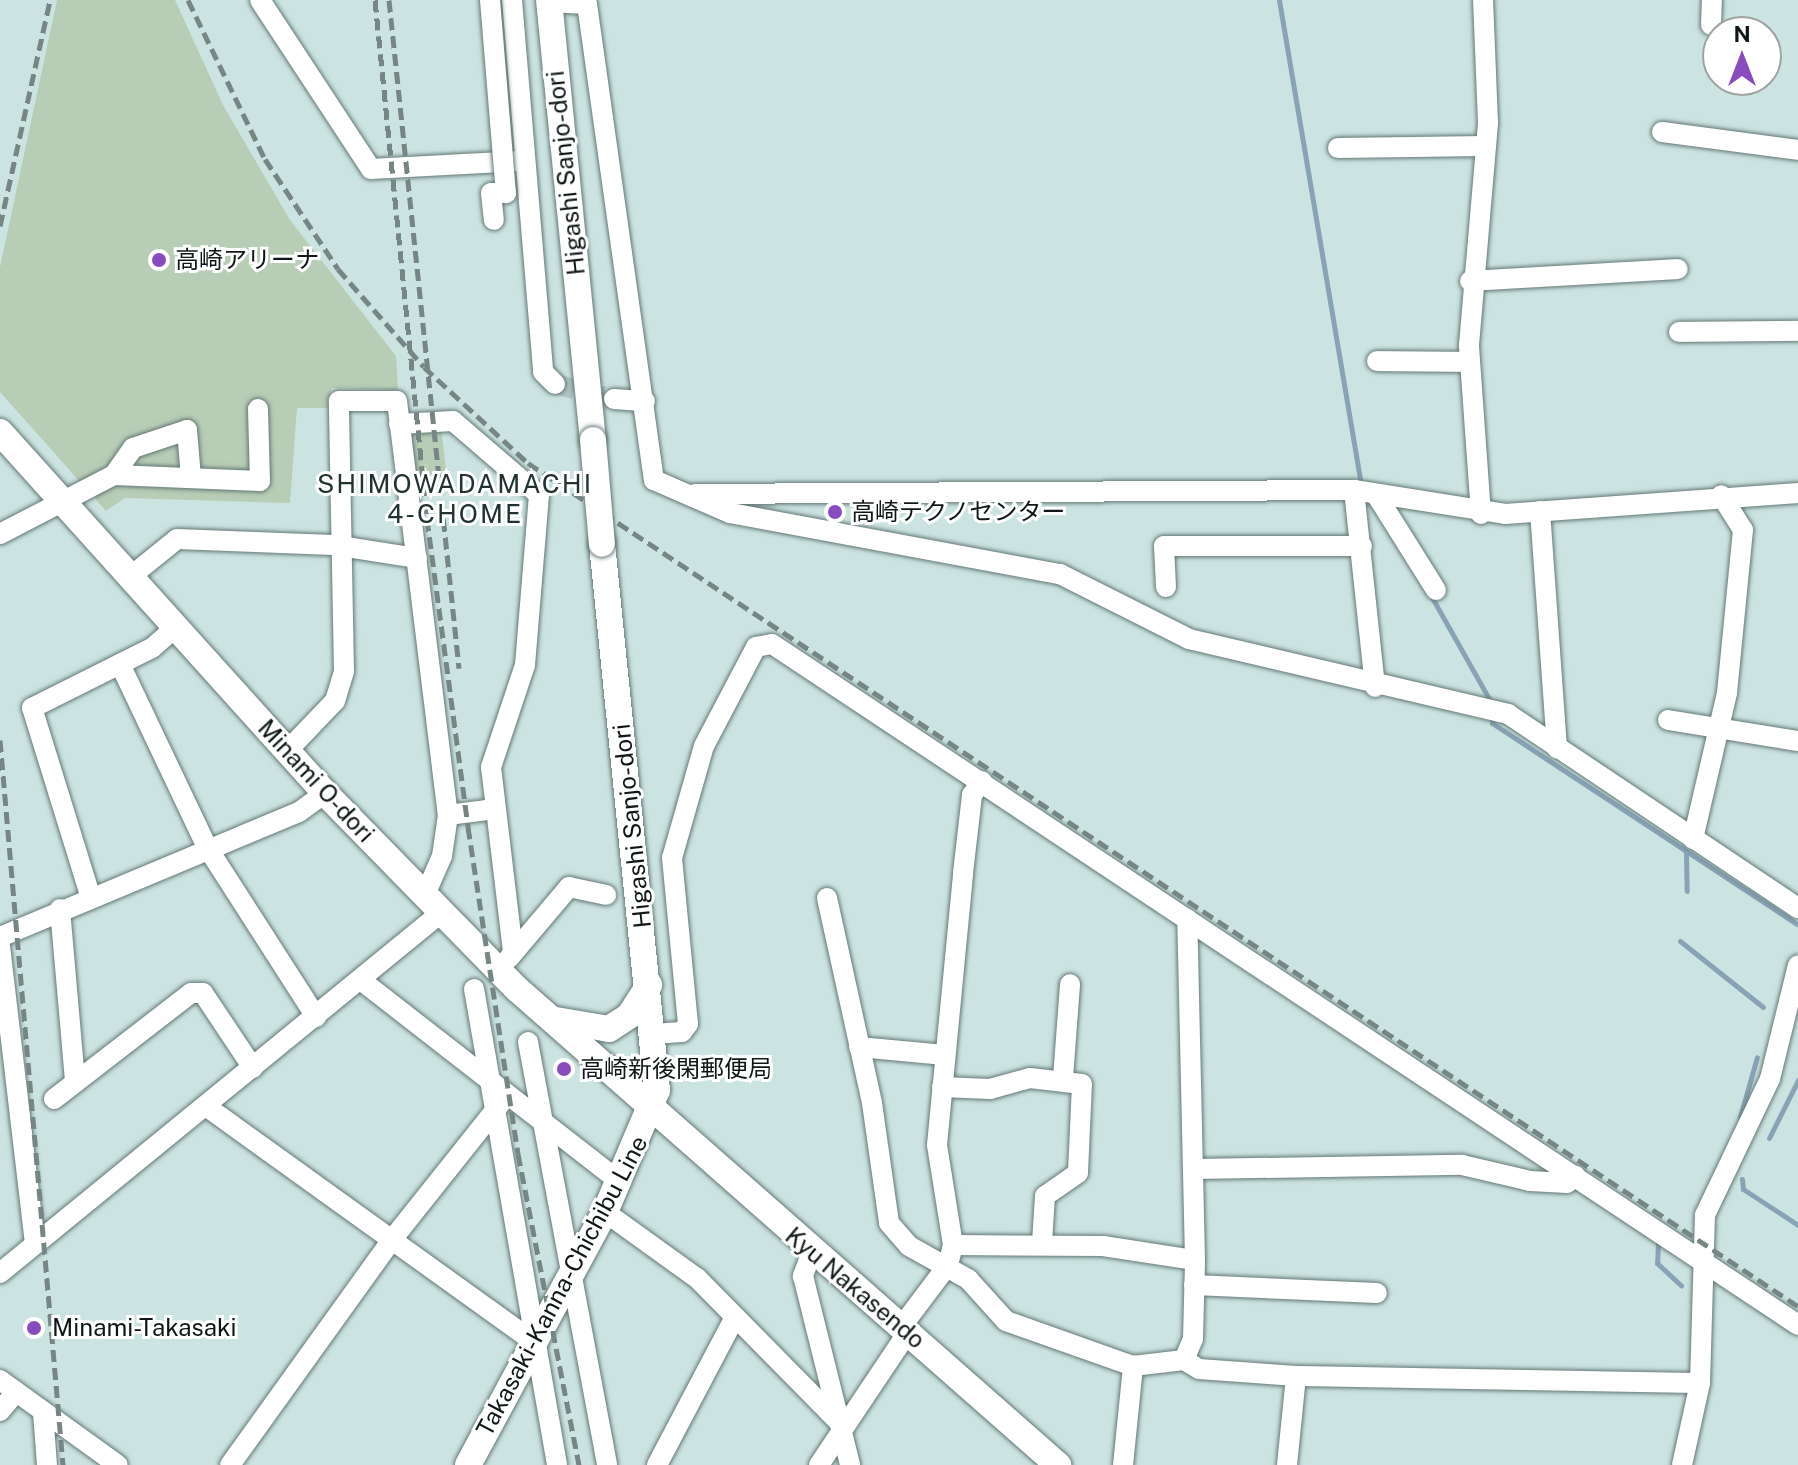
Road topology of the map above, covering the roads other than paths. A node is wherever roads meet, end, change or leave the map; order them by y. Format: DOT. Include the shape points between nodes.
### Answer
graph roads {
  1 [pos="260,0"];
  2 [pos="490,0"];
  3 [pos="512,0"];
  4 [pos="1483,0"];
  5 [pos="549,1"];
  6 [pos="1662,132"];
  7 [pos="1485,146"];
  8 [pos="1338,148"];
  9 [pos="1798,150"];
  10 [pos="526,161"];
  11 [pos="494,220"];
  12 [pos="1678,269"];
  13 [pos="1470,281"];
  14 [pos="1798,331"];
  15 [pos="1679,332"];
  16 [pos="1377,361"];
  17 [pos="1470,362"];
  18 [pos="555,384"];
  19 [pos="614,399"];
  20 [pos="645,401"];
  21 [pos="258,409"];
  22 [pos="399,424"];
  23 [pos="0,432"];
  24 [pos="114,475"];
  25 [pos="191,478"];
  26 [pos="1354,490"];
  27 [pos="1798,493"];
  28 [pos="683,495"];
  29 [pos="1721,495"];
  30 [pos="1377,496"];
  31 [pos="65,504"];
  32 [pos="1540,511"];
  33 [pos="1481,514"];
  34 [pos="0,534"];
  35 [pos="1362,546"];
  36 [pos="344,547"];
  37 [pos="417,558"];
  38 [pos="130,577"];
  39 [pos="1166,587"];
  40 [pos="1436,590"];
  41 [pos="175,628"];
  42 [pos="120,664"];
  43 [pos="1375,687"];
  44 [pos="1668,720"];
  45 [pos="1721,728"];
  46 [pos="1798,741"];
  47 [pos="1557,748"];
  48 [pos="287,751"];
  49 [pos="982,781"];
  50 [pos="325,793"];
  51 [pos="495,809"];
  52 [pos="448,815"];
  53 [pos="1693,839"];
  54 [pos="207,847"];
  55 [pos="90,895"];
  56 [pos="606,895"];
  57 [pos="827,898"];
  58 [pos="433,904"];
  59 [pos="1798,908"];
  60 [pos="60,909"];
  61 [pos="1187,919"];
  62 [pos="0,937"];
  63 [pos="0,946"];
  64 [pos="506,961"];
  65 [pos="1798,965"];
  66 [pos="362,981"];
  67 [pos="1070,984"];
  68 [pos="649,985"];
  69 [pos="474,989"];
  70 [pos="316,1017"];
  71 [pos="549,1018"];
  72 [pos="653,1034"];
  73 [pos="528,1042"];
  74 [pos="859,1047"];
  75 [pos="945,1055"];
  76 [pos="253,1068"];
  77 [pos="1063,1078"];
  78 [pos="488,1080"];
  79 [pos="75,1081"];
  80 [pos="942,1087"];
  81 [pos="507,1095"];
  82 [pos="8,1099"];
  83 [pos="54,1099"];
  84 [pos="207,1107"];
  85 [pos="654,1108"];
  86 [pos="493,1115"];
  87 [pos="542,1121"];
  88 [pos="1195,1169"];
  89 [pos="1575,1176"];
  90 [pos="619,1181"];
  91 [pos="605,1212"];
  92 [pos="391,1241"];
  93 [pos="35,1243"];
  94 [pos="1042,1243"];
  95 [pos="812,1252"];
  96 [pos="950,1255"];
  97 [pos="1698,1258"];
  98 [pos="1195,1260"];
  99 [pos="0,1273"];
  100 [pos="569,1277"];
  101 [pos="1194,1285"];
  102 [pos="1377,1293"];
  103 [pos="735,1317"];
  104 [pos="1798,1325"];
  105 [pos="905,1329"];
  106 [pos="531,1340"];
  107 [pos="1184,1360"];
  108 [pos="1133,1366"];
  109 [pos="1296,1376"];
  110 [pos="1700,1383"];
  111 [pos="8,1386"];
  112 [pos="0,1411"];
  113 [pos="43,1412"];
  114 [pos="842,1425"];
  115 [pos="47,1465"];
  116 [pos="118,1465"];
  117 [pos="230,1465"];
  118 [pos="468,1465"];
  119 [pos="557,1465"];
  120 [pos="607,1465"];
  121 [pos="657,1465"];
  122 [pos="819,1465"];
  123 [pos="850,1465"];
  124 [pos="1058,1465"];
  125 [pos="1123,1465"];
  126 [pos="1287,1465"];
  127 [pos="1682,1465"];
  1 -- 10 [label="street" via="371,169"];
  2 -- 11 [label="street, bridge" via="506,193 491,193"];
  3 -- 10 [label="street"];
  4 -- 7 [label="street"];
  5 -- 20 [label="street" via="587,4"];
  5 -- 68 [label="main road, Higashi Sanjo-dori, bridge"];
  6 -- 9 [label="street"];
  7 -- 8 [label="street"];
  7 -- 13 [label="street"];
  10 -- 18 [label="street" via="543,372"];
  12 -- 13 [label="street"];
  13 -- 17 [label="street"];
  14 -- 15 [label="street"];
  16 -- 17 [label="street"];
  17 -- 33 [label="street"];
  19 -- 20 [label="street"];
  20 -- 28 [label="street" via="654,480"];
  21 -- 25 [label="street" via="260,481"];
  22 -- 36 [label="street" via="397,401 339,401"];
  22 -- 37 [label="street"];
  22 -- 51 [label="street" via="453,421 539,495 525,665 491,767"];
  23 -- 31 [label="main road, Minami O-dori"];
  24 -- 25 [label="street"];
  24 -- 25 [label="street" via="133,448 187,430"];
  24 -- 31 [label="street"];
  26 -- 28 [label="street"];
  26 -- 30 [label="street"];
  26 -- 35 [label="street"];
  27 -- 29 [label="street"];
  28 -- 43 [label="street" via="730,513 1060,574 1189,639"];
  29 -- 32 [label="street"];
  29 -- 45 [label="street" via="1743,530"];
  30 -- 33 [label="street"];
  30 -- 40 [label="street"];
  31 -- 34 [label="street"];
  31 -- 38 [label="main road, Minami O-dori"];
  32 -- 33 [label="street"];
  32 -- 47 [label="street"];
  35 -- 39 [label="street" via="1164,546"];
  35 -- 43 [label="street"];
  36 -- 37 [label="street"];
  36 -- 38 [label="street" via="177,539"];
  36 -- 48 [label="street" via="348,615 340,689"];
  37 -- 52 [label="street"];
  38 -- 41 [label="main road, Minami O-dori"];
  41 -- 42 [label="street"];
  41 -- 48 [label="main road, Minami O-dori"];
  42 -- 54 [label="street"];
  42 -- 55 [label="street" via="32,708"];
  43 -- 47 [label="street" via="1508,714"];
  44 -- 45 [label="street"];
  45 -- 46 [label="street"];
  45 -- 53 [label="street"];
  47 -- 53 [label="street"];
  48 -- 50 [label="main road, Minami O-dori"];
  49 -- 61 [label="street"];
  49 -- 72 [label="street" via="772,644 756,647 704,746 672,858 688,1024 682,1032"];
  49 -- 75 [label="street" via="972,795"];
  50 -- 54 [label="street" via="299,812"];
  50 -- 58 [label="main road, Minami O-dori"];
  51 -- 52 [label="street"];
  51 -- 64 [label="street"];
  52 -- 58 [label="street"];
  53 -- 59 [label="street"];
  54 -- 55 [label="street"];
  54 -- 70 [label="street"];
  55 -- 60 [label="street"];
  56 -- 64 [label="street" via="569,887"];
  57 -- 74 [label="street"];
  58 -- 64 [label="main road, Minami O-dori"];
  58 -- 66 [label="street"];
  60 -- 62 [label="street"];
  60 -- 79 [label="street"];
  61 -- 88 [label="street"];
  61 -- 89 [label="street"];
  63 -- 82 [label="street"];
  64 -- 71 [label="main road, Minami O-dori"];
  65 -- 97 [label="street" via="1770,1079 1710,1192"];
  66 -- 70 [label="street"];
  66 -- 78 [label="street"];
  67 -- 77 [label="street"];
  68 -- 71 [label="main road" via="629,1016 609,1029"];
  68 -- 72 [label="main road, Higashi Sanjo-dori"];
  69 -- 78 [label="street"];
  70 -- 76 [label="street"];
  71 -- 85 [label="main road, Minami O-dori"];
  72 -- 85 [label="main road, Higashi Sanjo-dori"];
  73 -- 87 [label="street"];
  74 -- 75 [label="street"];
  74 -- 96 [label="street" via="889,1223 909,1246"];
  75 -- 80 [label="street"];
  76 -- 79 [label="street" via="203,993 191,993"];
  76 -- 84 [label="street"];
  77 -- 80 [label="street" via="990,1089"];
  77 -- 94 [label="street" via="1085,1091 1080,1164 1078,1173 1054,1183 1045,1196"];
  78 -- 81 [label="street"];
  78 -- 86 [label="street"];
  79 -- 83 [label="street"];
  80 -- 96 [label="street" via="936,1158"];
  81 -- 86 [label="street"];
  81 -- 87 [label="street"];
  82 -- 93 [label="street"];
  84 -- 92 [label="street"];
  84 -- 93 [label="street"];
  85 -- 90 [label="main road, Takasaki-Kanna-Chichibu Line"];
  85 -- 95 [label="main road, Kyu Nakasendo"];
  86 -- 92 [label="street"];
  86 -- 106 [label="street"];
  87 -- 90 [label="street"];
  87 -- 100 [label="street"];
  88 -- 89 [label="street" via="1462,1165 1530,1181 1567,1183"];
  88 -- 98 [label="street"];
  89 -- 97 [label="street"];
  90 -- 91 [label="main road, Takasaki-Kanna-Chichibu Line"];
  91 -- 100 [label="main road, Takasaki-Kanna-Chichibu Line"];
  91 -- 103 [label="street" via="697,1278"];
  92 -- 106 [label="street"];
  92 -- 117 [label="street"];
  93 -- 99 [label="street"];
  94 -- 96 [label="street"];
  94 -- 98 [label="street"];
  95 -- 105 [label="main road, Kyu Nakasendo"];
  95 -- 114 [label="street" via="803,1276"];
  96 -- 105 [label="street"];
  96 -- 108 [label="street" via="1006,1321"];
  97 -- 104 [label="street"];
  97 -- 110 [label="street"];
  98 -- 101 [label="street"];
  100 -- 106 [label="main road, Takasaki-Kanna-Chichibu Line"];
  100 -- 120 [label="street"];
  101 -- 102 [label="street"];
  101 -- 107 [label="street" via="1193,1339"];
  103 -- 114 [label="street"];
  103 -- 121 [label="street"];
  105 -- 114 [label="street"];
  105 -- 124 [label="main road, Kyu Nakasendo"];
  106 -- 118 [label="main road, Takasaki-Kanna-Chichibu Line"];
  106 -- 119 [label="street"];
  107 -- 108 [label="street"];
  107 -- 109 [label="street" via="1199,1369"];
  108 -- 125 [label="street"];
  109 -- 110 [label="street"];
  109 -- 126 [label="street"];
  110 -- 127 [label="street"];
  111 -- 112 [label="street"];
  111 -- 113 [label="street"];
  113 -- 115 [label="street"];
  113 -- 116 [label="street"];
  114 -- 122 [label="street"];
  114 -- 123 [label="street"];
}
